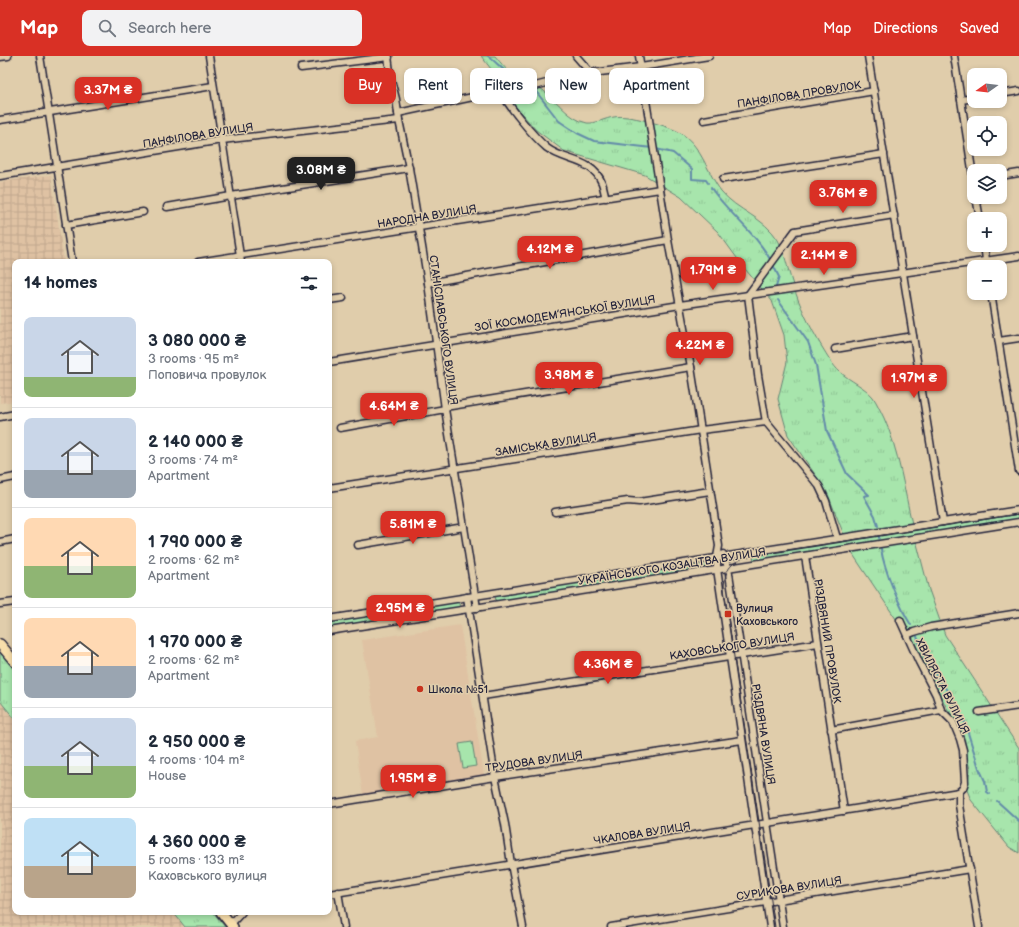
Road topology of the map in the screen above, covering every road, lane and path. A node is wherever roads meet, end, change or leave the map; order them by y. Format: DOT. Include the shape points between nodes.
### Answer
graph roads {
  1 [pos="8,56"];
  2 [pos="40,56"];
  3 [pos="209,56"];
  4 [pos="576,56"];
  5 [pos="639,56"];
  6 [pos="709,56"];
  7 [pos="868,56"];
  8 [pos="954,56"];
  9 [pos="0,57"];
  10 [pos="389,57"];
  11 [pos="641,67"];
  12 [pos="301,68"];
  13 [pos="586,68"];
  14 [pos="601,72"];
  15 [pos="213,86"];
  16 [pos="1019,91"];
  17 [pos="874,92"];
  18 [pos="1007,93"];
  19 [pos="470,99"];
  20 [pos="967,99"];
  21 [pos="961,100"];
  22 [pos="510,104"];
  23 [pos="49,111"];
  24 [pos="398,116"];
  25 [pos="0,120"];
  26 [pos="704,120"];
  27 [pos="222,140"];
  28 [pos="884,154"];
  29 [pos="971,164"];
  30 [pos="57,167"];
  31 [pos="409,168"];
  32 [pos="1019,173"];
  33 [pos="1007,175"];
  34 [pos="0,176"];
  35 [pos="722,179"];
  36 [pos="660,189"];
  37 [pos="231,196"];
  38 [pos="606,198"];
  39 [pos="167,208"];
  40 [pos="143,212"];
  41 [pos="894,215"];
  42 [pos="66,225"];
  43 [pos="418,227"];
  44 [pos="668,240"];
  45 [pos="1019,256"];
  46 [pos="72,259"];
  47 [pos="241,259"];
  48 [pos="1003,260"];
  49 [pos="967,266"];
  50 [pos="903,274"];
  51 [pos="428,283"];
  52 [pos="748,296"];
  53 [pos="343,298"];
  54 [pos="332,300"];
  55 [pos="992,300"];
  56 [pos="680,305"];
  57 [pos="913,336"];
  58 [pos="1019,338"];
  59 [pos="998,341"];
  60 [pos="436,345"];
  61 [pos="835,349"];
  62 [pos="332,362"];
  63 [pos="691,367"];
  64 [pos="445,408"];
  65 [pos="12,415"];
  66 [pos="0,417"];
  67 [pos="766,422"];
  68 [pos="1016,427"];
  69 [pos="340,428"];
  70 [pos="701,430"];
  71 [pos="455,468"];
  72 [pos="1019,471"];
  73 [pos="12,478"];
  74 [pos="0,480"];
  75 [pos="332,488"];
  76 [pos="710,491"];
  77 [pos="1019,510"];
  78 [pos="555,512"];
  79 [pos="943,522"];
  80 [pos="1019,522"];
  81 [pos="464,527"];
  82 [pos="838,538"];
  83 [pos="12,540"];
  84 [pos="0,542"];
  85 [pos="358,545"];
  86 [pos="719,546"];
  87 [pos="724,556"];
  88 [pos="805,556"];
  89 [pos="717,557"];
  90 [pos="728,568"];
  91 [pos="717,569"];
  92 [pos="475,596"];
  93 [pos="467,597"];
  94 [pos="12,602"];
  95 [pos="0,604"];
  96 [pos="477,608"];
  97 [pos="469,609"];
  98 [pos="1019,613"];
  99 [pos="332,619"];
  100 [pos="900,620"];
  101 [pos="332,631"];
  102 [pos="907,635"];
  103 [pos="818,643"];
  104 [pos="0,644"];
  105 [pos="741,654"];
  106 [pos="730,656"];
  107 [pos="12,658"];
  108 [pos="483,696"];
  109 [pos="1019,706"];
  110 [pos="942,710"];
  111 [pos="979,712"];
  112 [pos="831,730"];
  113 [pos="742,740"];
  114 [pos="495,777"];
  115 [pos="959,792"];
  116 [pos="332,804"];
  117 [pos="844,811"];
  118 [pos="767,823"];
  119 [pos="755,825"];
  120 [pos="510,864"];
  121 [pos="970,869"];
  122 [pos="338,892"];
  123 [pos="332,893"];
  124 [pos="779,900"];
  125 [pos="766,902"];
  126 [pos="226,915"];
  127 [pos="240,915"];
  128 [pos="232,926"];
  129 [pos="344,927"];
  130 [pos="523,927"];
  131 [pos="611,927"];
  132 [pos="770,927"];
  133 [pos="783,927"];
  134 [pos="980,927"];
  1 -- 9 [label="street"];
  2 -- 23 [label="street"];
  3 -- 15 [label="street"];
  4 -- 13 [label="street"];
  5 -- 11 [label="street, РІЗДВЯНА ВУЛИЦЯ"];
  6 -- 11 [label="street, ПАНФІЛОВА ВУЛИЦЯ"];
  7 -- 17 [label="street"];
  8 -- 21 [label="street"];
  10 -- 12 [label="street"];
  10 -- 24 [label="street, СТАНІСЛАВСЬКОГО ВУЛИЦЯ"];
  11 -- 14 [label="street, ПАНФІЛОВА ВУЛИЦЯ"];
  11 -- 36 [label="street, РІЗДВЯНА ВУЛИЦЯ"];
  15 -- 23 [label="street"];
  15 -- 27 [label="street"];
  16 -- 18 [label="street"];
  17 -- 26 [label="street, ПАНФІЛОВА ПРОВУЛОК"];
  17 -- 28 [label="street"];
  19 -- 24 [label="street, ПАНФІЛОВА ВУЛИЦЯ"];
  20 -- 21 [label="street"];
  21 -- 29 [label="street"];
  22 -- 38 [label="street" via="548,149 590,166 602,182"];
  23 -- 25 [label="street"];
  23 -- 30 [label="street"];
  24 -- 27 [label="street, ПАНФІЛОВА ВУЛИЦЯ"];
  24 -- 31 [label="street, СТАНІСЛАВСЬКОГО ВУЛИЦЯ"];
  27 -- 30 [label="street, ПАНФІЛОВА ВУЛИЦЯ"];
  27 -- 37 [label="street"];
  28 -- 35 [label="street"];
  28 -- 41 [label="street"];
  30 -- 34 [label="street, ПАНФІЛОВА ВУЛИЦЯ"];
  30 -- 42 [label="street"];
  31 -- 37 [label="street"];
  31 -- 43 [label="street, СТАНІСЛАВСЬКОГО ВУЛИЦЯ"];
  32 -- 33 [label="street"];
  36 -- 38 [label="street, НАРОДНА ВУЛИЦЯ"];
  36 -- 44 [label="street, РІЗДВЯНА ВУЛИЦЯ"];
  37 -- 39 [label="street"];
  37 -- 47 [label="street"];
  38 -- 43 [label="street, НАРОДНА ВУЛИЦЯ"];
  40 -- 42 [label="street"];
  41 -- 50 [label="street"];
  41 -- 52 [label="street" via="795,231"];
  42 -- 46 [label="street"];
  43 -- 47 [label="street, НАРОДНА ВУЛИЦЯ"];
  43 -- 51 [label="street, СТАНІСЛАВСЬКОГО ВУЛИЦЯ"];
  44 -- 51 [label="street"];
  44 -- 56 [label="street, РІЗДВЯНА ВУЛИЦЯ"];
  45 -- 48 [label="street, ЗОЇ КОСМОДЕМ’ЯНСЬКОЇ ВУЛИЦЯ"];
  49 -- 50 [label="street, ЗОЇ КОСМОДЕМ’ЯНСЬКОЇ ВУЛИЦЯ"];
  50 -- 52 [label="street, ЗОЇ КОСМОДЕМ’ЯНСЬКОЇ ВУЛИЦЯ"];
  50 -- 57 [label="street"];
  51 -- 60 [label="street, СТАНІСЛАВСЬКОГО ВУЛИЦЯ"];
  52 -- 56 [label="street, ЗОЇ КОСМОДЕМ’ЯНСЬКОЇ ВУЛИЦЯ"];
  52 -- 67 [label="street"];
  53 -- 54 [label="street"];
  55 -- 59 [label="street"];
  56 -- 60 [label="street, ЗОЇ КОСМОДЕМ’ЯНСЬКОЇ ВУЛИЦЯ"];
  56 -- 63 [label="street, РІЗДВЯНА ВУЛИЦЯ"];
  57 -- 61 [label="street"];
  57 -- 79 [label="street"];
  58 -- 59 [label="street"];
  59 -- 68 [label="street"];
  60 -- 62 [label="street, ЗОЇ КОСМОДЕМ’ЯНСЬКОЇ ВУЛИЦЯ"];
  60 -- 64 [label="street, СТАНІСЛАВСЬКОГО ВУЛИЦЯ"];
  63 -- 64 [label="street"];
  63 -- 70 [label="street, РІЗДВЯНА ВУЛИЦЯ"];
  64 -- 69 [label="street"];
  64 -- 71 [label="street, СТАНІСЛАВСЬКОГО ВУЛИЦЯ"];
  65 -- 66 [label="street"];
  67 -- 70 [label="street, ЗАМІСЬКА ВУЛИЦЯ"];
  67 -- 82 [label="street" via="819,486"];
  68 -- 72 [label="street"];
  70 -- 71 [label="street, ЗАМІСЬКА ВУЛИЦЯ"];
  70 -- 76 [label="street, РІЗДВЯНА ВУЛИЦЯ"];
  71 -- 75 [label="street, ЗАМІСЬКА ВУЛИЦЯ"];
  71 -- 81 [label="street, СТАНІСЛАВСЬКОГО ВУЛИЦЯ"];
  73 -- 74 [label="street"];
  76 -- 78 [label="street"];
  76 -- 86 [label="street, РІЗДВЯНА ВУЛИЦЯ"];
  77 -- 79 [label="street, УКРАЇНСЬКОГО КОЗАЦТВА ВУЛИЦЯ"];
  79 -- 82 [label="street, УКРАЇНСЬКОГО КОЗАЦТВА ВУЛИЦЯ"];
  80 -- 88 [label="street, УКРАЇНСЬКОГО КОЗАЦТВА ВУЛИЦЯ"];
  81 -- 85 [label="street"];
  81 -- 92 [label="street, СТАНІСЛАВСЬКОГО ВУЛИЦЯ"];
  82 -- 87 [label="street, УКРАЇНСЬКОГО КОЗАЦТВА ВУЛИЦЯ"];
  83 -- 84 [label="street"];
  86 -- 87 [label="street, РІЗДВЯНА ВУЛИЦЯ"];
  86 -- 89 [label="street, РІЗДВЯНА ВУЛИЦЯ"];
  87 -- 89 [label="street, УКРАЇНСЬКОГО КОЗАЦТВА ВУЛИЦЯ"];
  87 -- 90 [label="street, РІЗДВЯНА ВУЛИЦЯ"];
  88 -- 90 [label="street, УКРАЇНСЬКОГО КОЗАЦТВА ВУЛИЦЯ"];
  88 -- 103 [label="street, РІЗДВЯНИЙ ПРОВУЛОК"];
  89 -- 91 [label="street, РІЗДВЯНА ВУЛИЦЯ"];
  89 -- 92 [label="street, УКРАЇНСЬКОГО КОЗАЦТВА ВУЛИЦЯ"];
  90 -- 91 [label="street, УКРАЇНСЬКОГО КОЗАЦТВА ВУЛИЦЯ"];
  90 -- 105 [label="street, РІЗДВЯНА ВУЛИЦЯ"];
  91 -- 96 [label="street, УКРАЇНСЬКОГО КОЗАЦТВА ВУЛИЦЯ"];
  91 -- 106 [label="street, РІЗДВЯНА ВУЛИЦЯ"];
  92 -- 93 [label="street, УКРАЇНСЬКОГО КОЗАЦТВА ВУЛИЦЯ"];
  92 -- 96 [label="street, СТАНІСЛАВСЬКОГО ВУЛИЦЯ"];
  93 -- 97 [label="street"];
  93 -- 99 [label="street, УКРАЇНСЬКОГО КОЗАЦТВА ВУЛИЦЯ"];
  94 -- 95 [label="street"];
  96 -- 97 [label="street, УКРАЇНСЬКОГО КОЗАЦТВА ВУЛИЦЯ"];
  97 -- 101 [label="street, УКРАЇНСЬКОГО КОЗАЦТВА ВУЛИЦЯ"];
  97 -- 108 [label="street"];
  98 -- 102 [label="street" via="931,627"];
  100 -- 102 [label="street, ХВИЛЯСТА ВУЛИЦЯ"];
  102 -- 110 [label="street, ХВИЛЯСТА ВУЛИЦЯ"];
  103 -- 105 [label="street, КАХОВСЬКОГО ВУЛИЦЯ"];
  103 -- 112 [label="street, РІЗДВЯНИЙ ПРОВУЛОК"];
  104 -- 107 [label="highway"];
  105 -- 106 [label="street, КАХОВСЬКОГО ВУЛИЦЯ"];
  105 -- 118 [label="street, РІЗДВЯНА ВУЛИЦЯ"];
  106 -- 108 [label="street, КАХОВСЬКОГО ВУЛИЦЯ"];
  106 -- 113 [label="street, РІЗДВЯНА ВУЛИЦЯ"];
  108 -- 114 [label="street"];
  109 -- 111 [label="street"];
  110 -- 112 [label="street"];
  110 -- 115 [label="street, ХВИЛЯСТА ВУЛИЦЯ" via="953,722 960,739 965,782"];
  112 -- 117 [label="street, РІЗДВЯНИЙ ПРОВУЛОК"];
  113 -- 114 [label="street, ТРУДОВА ВУЛИЦЯ"];
  113 -- 119 [label="street, РІЗДВЯНА ВУЛИЦЯ"];
  114 -- 116 [label="street, ТРУДОВА ВУЛИЦЯ"];
  114 -- 120 [label="street"];
  115 -- 117 [label="street, ЧКАЛОВА ВУЛИЦЯ"];
  115 -- 121 [label="street, ХВИЛЯСТА ВУЛИЦЯ"];
  117 -- 118 [label="street, ЧКАЛОВА ВУЛИЦЯ"];
  118 -- 119 [label="street, ЧКАЛОВА ВУЛИЦЯ"];
  118 -- 124 [label="street, РІЗДВЯНА ВУЛИЦЯ"];
  119 -- 120 [label="street, ЧКАЛОВА ВУЛИЦЯ"];
  119 -- 125 [label="street, РІЗДВЯНА ВУЛИЦЯ"];
  120 -- 122 [label="street, ЧКАЛОВА ВУЛИЦЯ"];
  120 -- 130 [label="street"];
  121 -- 124 [label="street, СУРИКОВА ВУЛИЦЯ"];
  121 -- 134 [label="street, ХВИЛЯСТА ВУЛИЦЯ"];
  122 -- 123 [label="street, ЧКАЛОВА ВУЛИЦЯ"];
  122 -- 129 [label="street"];
  124 -- 125 [label="street, СУРИКОВА ВУЛИЦЯ"];
  124 -- 133 [label="street, РІЗДВЯНА ВУЛИЦЯ"];
  125 -- 131 [label="street, СУРИКОВА ВУЛИЦЯ"];
  125 -- 132 [label="street, РІЗДВЯНА ВУЛИЦЯ"];
  126 -- 128 [label="highway"];
  127 -- 128 [label="street"];
}
